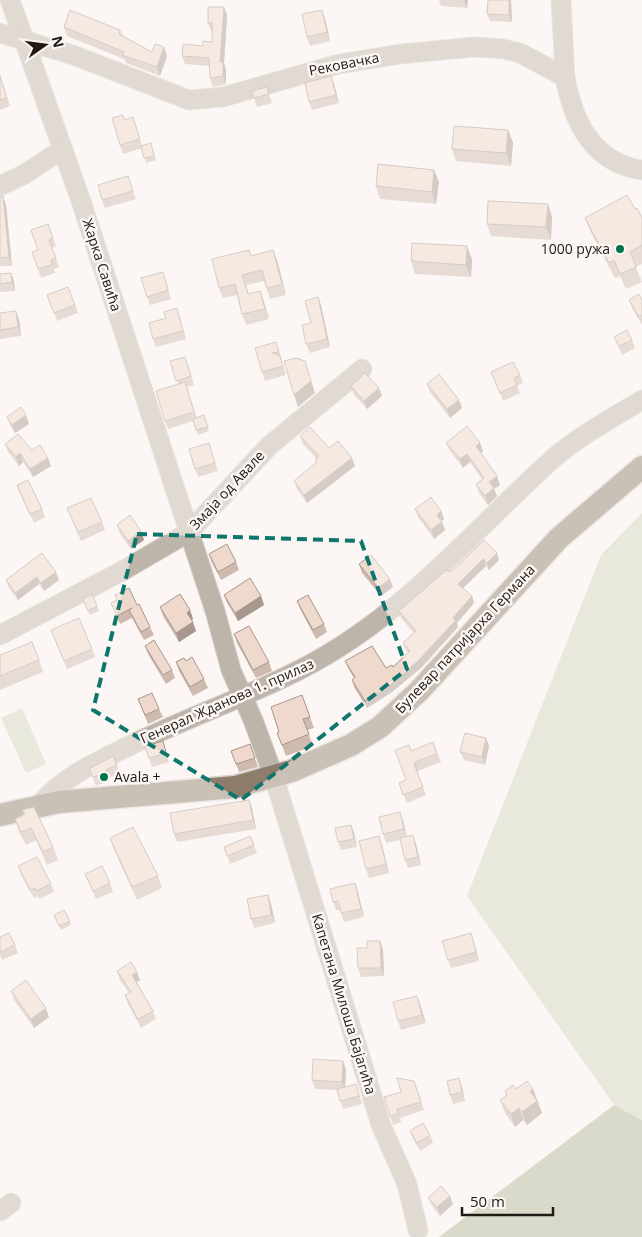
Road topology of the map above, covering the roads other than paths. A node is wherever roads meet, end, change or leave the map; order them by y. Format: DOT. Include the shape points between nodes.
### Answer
graph roads {
  1 [pos="10,0"];
  2 [pos="561,0"];
  3 [pos="0,33"];
  4 [pos="23,40"];
  5 [pos="565,77"];
  6 [pos="63,149"];
  7 [pos="642,170"];
  8 [pos="0,186"];
  9 [pos="362,370"];
  10 [pos="642,400"];
  11 [pos="642,467"];
  12 [pos="189,532"];
  13 [pos="0,635"];
  14 [pos="243,696"];
  15 [pos="274,777"];
  16 [pos="39,805"];
  17 [pos="0,815"];
  18 [pos="418,1230"];
  1 -- 4 [label="street, Жарка Савића"];
  2 -- 5 [label="street"];
  3 -- 4 [label="street, Рековачка"];
  4 -- 5 [label="street, Рековачка" via="189,100 223,97 339,64 474,47 520,53"];
  4 -- 6 [label="street, Жарка Савића"];
  5 -- 7 [label="street" via="574,112 592,142 612,162"];
  6 -- 8 [label="street"];
  6 -- 12 [label="street, Жарка Савића"];
  9 -- 12 [label="street, Змаја од Авале" via="269,446"];
  10 -- 14 [label="street, Генерал Жданова 1. прилаз" via="580,438 546,465 425,583 362,634 337,650"];
  11 -- 15 [label="main road, Булевар патријарха Германа" via="559,538 431,679 380,726 336,752"];
  12 -- 13 [label="street, Змаја од Авале"];
  12 -- 14 [label="street, Жарка Савића" via="231,670"];
  14 -- 15 [label="street, Капетана Милоша Бајагића"];
  14 -- 16 [label="street, Генерал Жданова 1. прилаз" via="98,760 63,782"];
  15 -- 16 [label="main road, Булевар патријарха Германа" via="235,787"];
  15 -- 18 [label="street, Капетана Милоша Бајагића" via="381,1125 407,1184"];
  16 -- 17 [label="main road, Булевар патријарха Германа"];
}
